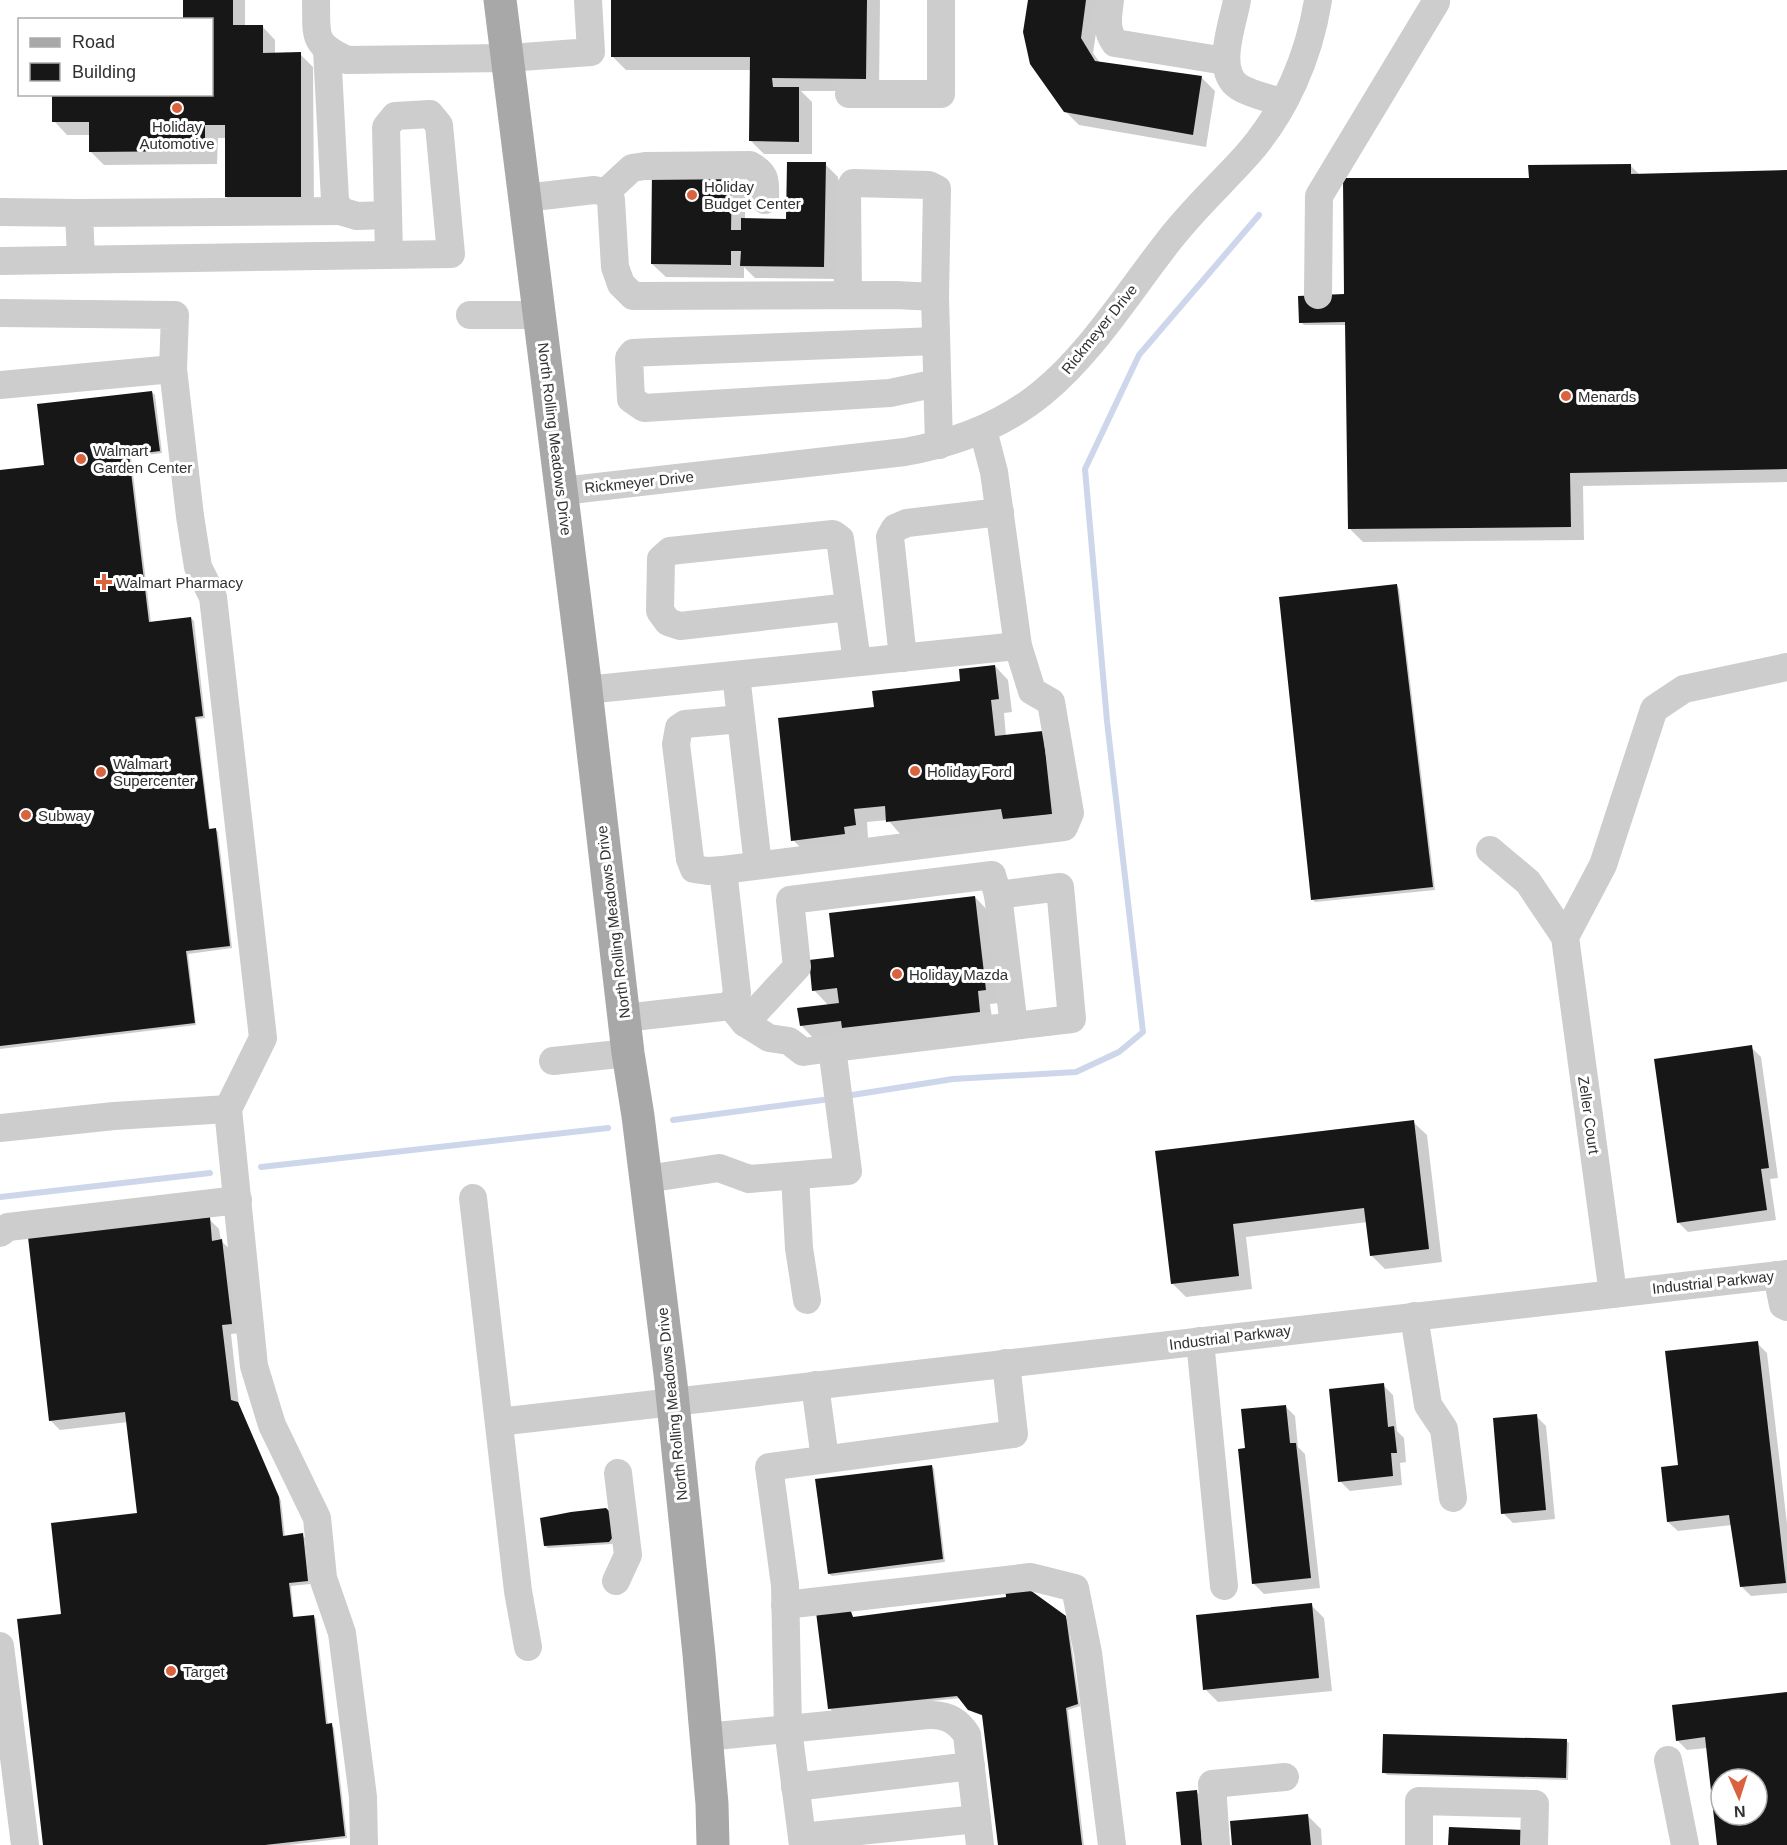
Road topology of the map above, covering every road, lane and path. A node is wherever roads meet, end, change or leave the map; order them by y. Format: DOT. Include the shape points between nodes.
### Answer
graph roads {
  1 [pos="316,0"];
  2 [pos="500,0"];
  3 [pos="588,0"];
  4 [pos="941,0"];
  5 [pos="1110,0"];
  6 [pos="1236,0"];
  7 [pos="1318,0"];
  8 [pos="1436,2"];
  9 [pos="327,50"];
  10 [pos="507,58"];
  11 [pos="1225,61"];
  12 [pos="849,94"];
  13 [pos="1283,103"];
  14 [pos="606,192"];
  15 [pos="525,198"];
  16 [pos="765,200"];
  17 [pos="340,211"];
  18 [pos="0,213"];
  19 [pos="79,213"];
  20 [pos="388,216"];
  21 [pos="388,255"];
  22 [pos="81,259"];
  23 [pos="0,261"];
  24 [pos="848,295"];
  25 [pos="1318,295"];
  26 [pos="935,297"];
  27 [pos="0,313"];
  28 [pos="470,315"];
  29 [pos="539,315"];
  30 [pos="936,341"];
  31 [pos="173,369"];
  32 [pos="937,382"];
  33 [pos="0,385"];
  34 [pos="982,430"];
  35 [pos="939,445"];
  36 [pos="562,491"];
  37 [pos="1000,512"];
  38 [pos="849,607"];
  39 [pos="1018,646"];
  40 [pos="903,658"];
  41 [pos="857,662"];
  42 [pos="1787,667"];
  43 [pos="736,675"];
  44 [pos="586,690"];
  45 [pos="741,719"];
  46 [pos="1490,850"];
  47 [pos="758,865"];
  48 [pos="723,870"];
  49 [pos="998,895"];
  50 [pos="1565,937"];
  51 [pos="738,1015"];
  52 [pos="624,1018"];
  53 [pos="1014,1026"];
  54 [pos="832,1048"];
  55 [pos="628,1053"];
  56 [pos="553,1061"];
  57 [pos="228,1109"];
  58 [pos="0,1128"];
  59 [pos="795,1176"];
  60 [pos="646,1179"];
  61 [pos="473,1198"];
  62 [pos="237,1200"];
  63 [pos="0,1233"];
  64 [pos="1782,1274"];
  65 [pos="1613,1294"];
  66 [pos="807,1300"];
  67 [pos="1787,1307"];
  68 [pos="1414,1316"];
  69 [pos="1200,1341"];
  70 [pos="1006,1363"];
  71 [pos="815,1385"];
  72 [pos="673,1402"];
  73 [pos="499,1422"];
  74 [pos="825,1459"];
  75 [pos="618,1473"];
  76 [pos="1453,1498"];
  77 [pos="616,1581"];
  78 [pos="1224,1586"];
  79 [pos="785,1605"];
  80 [pos="0,1646"];
  81 [pos="528,1647"];
  82 [pos="788,1729"];
  83 [pos="706,1737"];
  84 [pos="1668,1760"];
  85 [pos="971,1766"];
  86 [pos="1285,1777"];
  87 [pos="795,1786"];
  88 [pos="979,1832"];
  89 [pos="1419,1836"];
  90 [pos="802,1841"];
  91 [pos="25,1845"];
  92 [pos="364,1845"];
  93 [pos="713,1845"];
  94 [pos="1112,1845"];
  95 [pos="1216,1845"];
  96 [pos="1534,1845"];
  97 [pos="1685,1845"];
  1 -- 9 [label="street" via="317,35"];
  2 -- 10 [label="main road, North Rolling Meadows Drive"];
  3 -- 10 [label="street" via="591,52"];
  4 -- 12 [label="street" via="941,94"];
  5 -- 11 [label="street" via="1107,21 1115,43"];
  6 -- 11 [label="street"];
  7 -- 13 [label="street, Rickmeyer Drive" via="1298,74"];
  8 -- 25 [label="street" via="1319,196"];
  9 -- 10 [label="street" via="347,60"];
  9 -- 17 [label="street" via="335,200"];
  10 -- 15 [label="main road, North Rolling Meadows Drive"];
  11 -- 13 [label="street" via="1230,79 1240,87"];
  13 -- 34 [label="street, Rickmeyer Drive" via="1257,142 1178,229 1077,360 1042,393"];
  14 -- 15 [label="street"];
  14 -- 16 [label="street" via="632,168 645,165 750,165 761,171 765,179"];
  14 -- 24 [label="street" via="611,200 615,267 621,284 633,296"];
  15 -- 29 [label="main road, North Rolling Meadows Drive"];
  17 -- 19 [label="street"];
  17 -- 20 [label="street" via="357,216"];
  18 -- 19 [label="street"];
  19 -- 22 [label="street"];
  20 -- 21 [label="street"];
  20 -- 21 [label="street" via="386,126 395,116 430,114 439,125 451,254"];
  21 -- 22 [label="street"];
  22 -- 23 [label="street"];
  24 -- 26 [label="street"];
  24 -- 26 [label="street" via="847,193 854,183 929,185 937,189"];
  26 -- 30 [label="street"];
  27 -- 31 [label="street" via="175,315"];
  28 -- 29 [label="street"];
  29 -- 36 [label="main road, North Rolling Meadows Drive"];
  30 -- 32 [label="street"];
  30 -- 32 [label="street" via="633,353 628,358 631,399 644,408 890,393"];
  31 -- 33 [label="street"];
  31 -- 57 [label="street" via="198,567 213,597 263,1038"];
  32 -- 35 [label="street"];
  34 -- 35 [label="street, Rickmeyer Drive"];
  34 -- 37 [label="street"];
  35 -- 36 [label="street, Rickmeyer Drive"];
  36 -- 44 [label="main road, North Rolling Meadows Drive"];
  37 -- 39 [label="street"];
  37 -- 40 [label="street" via="907,523 895,528 890,537"];
  38 -- 38 [label="street" via="840,539 833,534 670,551 661,560 660,611 668,622 680,626"];
  38 -- 41 [label="street"];
  39 -- 40 [label="street"];
  39 -- 47 [label="street" via="1032,691 1051,702 1070,813 1064,827"];
  40 -- 41 [label="street"];
  41 -- 43 [label="street"];
  42 -- 50 [label="street" via="1684,689 1654,709 1603,865"];
  43 -- 44 [label="street"];
  43 -- 45 [label="street"];
  44 -- 52 [label="main road, North Rolling Meadows Drive"];
  45 -- 47 [label="street"];
  45 -- 48 [label="street" via="685,724 678,728 676,744 690,859 694,869"];
  46 -- 50 [label="street" via="1528,882"];
  47 -- 48 [label="street"];
  48 -- 51 [label="street"];
  49 -- 51 [label="street" via="992,875 790,900 797,967"];
  49 -- 53 [label="street"];
  49 -- 53 [label="street" via="1060,887 1072,1019"];
  50 -- 65 [label="street, Zeller Court"];
  51 -- 52 [label="street"];
  51 -- 54 [label="street" via="769,1038 789,1041 803,1052"];
  52 -- 55 [label="main road, North Rolling Meadows Drive"];
  53 -- 54 [label="street"];
  54 -- 59 [label="street" via="849,1171"];
  55 -- 56 [label="street"];
  55 -- 60 [label="main road, North Rolling Meadows Drive"];
  57 -- 58 [label="street"];
  57 -- 62 [label="street"];
  59 -- 60 [label="street" via="749,1179 719,1168"];
  59 -- 66 [label="street"];
  60 -- 72 [label="main road, North Rolling Meadows Drive"];
  61 -- 73 [label="street"];
  62 -- 63 [label="street" via="8,1227"];
  62 -- 92 [label="street" via="254,1366 272,1425 316,1518 323,1578 342,1633 363,1797"];
  64 -- 65 [label="street, Industrial Parkway"];
  64 -- 67 [label="street" via="1783,1305"];
  65 -- 68 [label="street, Industrial Parkway"];
  68 -- 69 [label="street, Industrial Parkway"];
  68 -- 76 [label="street" via="1428,1405 1444,1430"];
  69 -- 70 [label="street, Industrial Parkway"];
  69 -- 78 [label="street"];
  70 -- 71 [label="street, Industrial Parkway"];
  70 -- 74 [label="street" via="1014,1434"];
  71 -- 72 [label="street, Industrial Parkway"];
  71 -- 74 [label="street"];
  72 -- 73 [label="street, Industrial Parkway"];
  72 -- 83 [label="main road, North Rolling Meadows Drive"];
  73 -- 81 [label="street"];
  74 -- 79 [label="street" via="769,1467"];
  75 -- 77 [label="street" via="628,1555"];
  79 -- 82 [label="street"];
  79 -- 94 [label="street" via="1031,1577 1075,1588 1088,1653"];
  80 -- 91 [label="street"];
  82 -- 83 [label="street"];
  82 -- 85 [label="street" via="942,1715 954,1720 967,1735"];
  82 -- 87 [label="street"];
  83 -- 93 [label="main road, North Rolling Meadows Drive"];
  84 -- 97 [label="street"];
  85 -- 87 [label="street"];
  85 -- 88 [label="street"];
  86 -- 95 [label="street" via="1212,1785"];
  87 -- 90 [label="street"];
  88 -- 90 [label="street"];
  89 -- 96 [label="street" via="1419,1801 1535,1804"];
}
